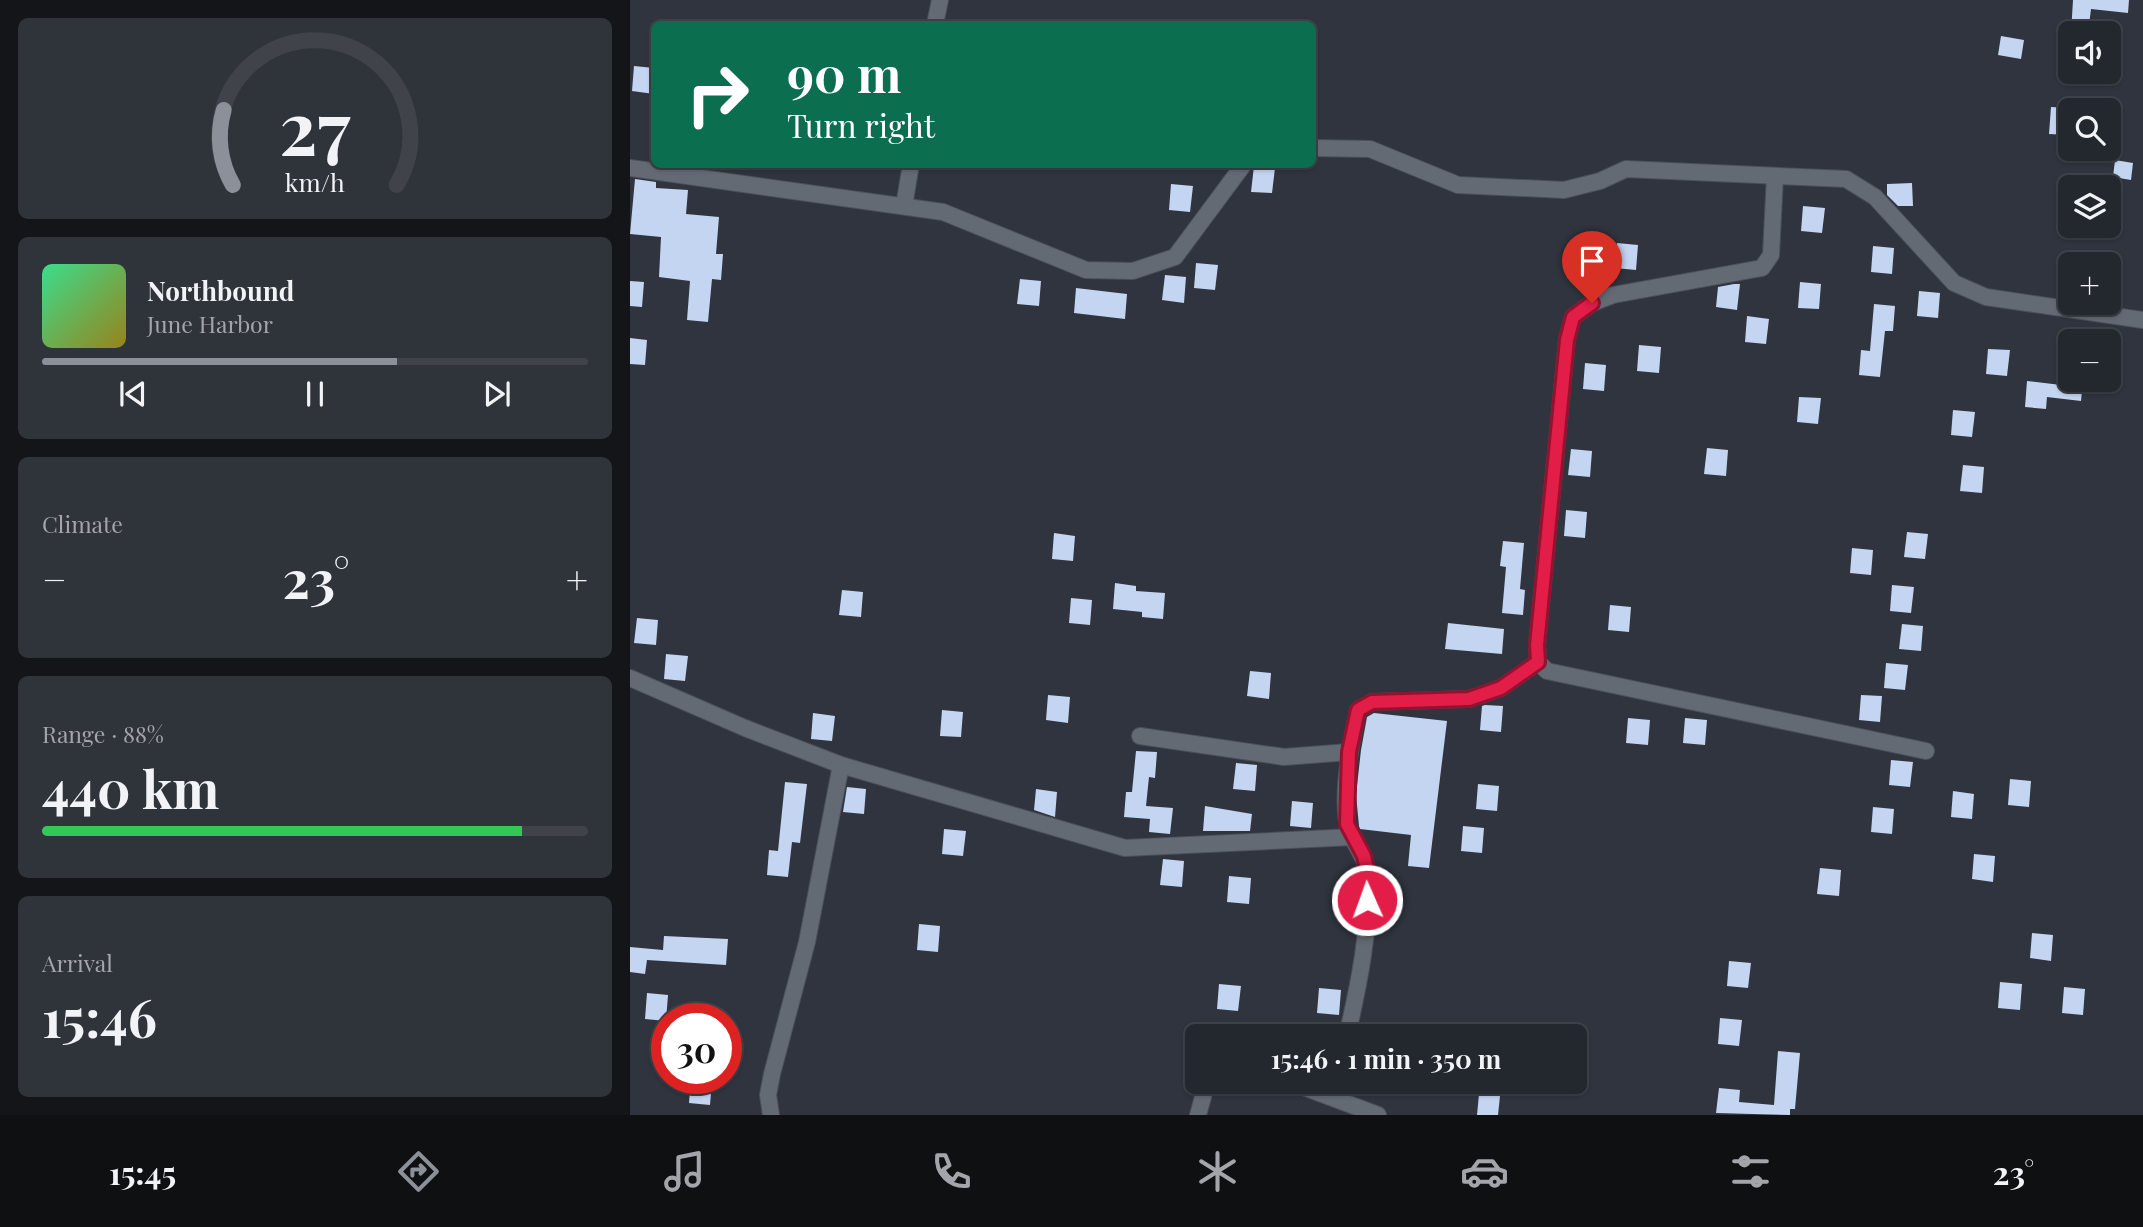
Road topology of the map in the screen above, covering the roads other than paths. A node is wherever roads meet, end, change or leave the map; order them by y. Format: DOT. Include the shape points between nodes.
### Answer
graph roads {
  1 [pos="940,0"];
  2 [pos="936,21"];
  3 [pos="1316,148"];
  4 [pos="630,168"];
  5 [pos="910,168"];
  6 [pos="1241,168"];
  7 [pos="1775,176"];
  8 [pos="904,206"];
  9 [pos="2143,320"];
  10 [pos="1538,662"];
  11 [pos="630,678"];
  12 [pos="1140,736"];
  13 [pos="1926,751"];
  14 [pos="1349,752"];
  15 [pos="841,765"];
  16 [pos="1353,837"];
  17 [pos="1350,1024"];
  18 [pos="1204,1094"];
  19 [pos="1343,1094"];
  20 [pos="771,1115"];
  21 [pos="1198,1115"];
  22 [pos="1378,1115"];
  1 -- 2 [label="street"];
  3 -- 7 [label="street" via="1370,149 1458,185 1563,190 1626,169"];
  4 -- 8 [label="street"];
  5 -- 8 [label="street"];
  6 -- 8 [label="street" via="1174,257 1133,271 1086,271 943,212"];
  7 -- 9 [label="street" via="1846,179 1875,197 1954,283 1986,297"];
  7 -- 10 [label="street" via="1771,255 1762,268 1613,295 1573,317"];
  10 -- 13 [label="street" via="1547,671"];
  10 -- 14 [label="street" via="1501,688 1469,699 1364,705 1358,710"];
  11 -- 15 [label="street"];
  12 -- 14 [label="street" via="1284,757"];
  14 -- 16 [label="street" via="1347,824"];
  15 -- 16 [label="street" via="1125,848"];
  15 -- 20 [label="street" via="807,942 770,1084"];
  16 -- 17 [label="street" via="1368,874 1367,924"];
  18 -- 21 [label="street"];
  19 -- 22 [label="street"];
}
